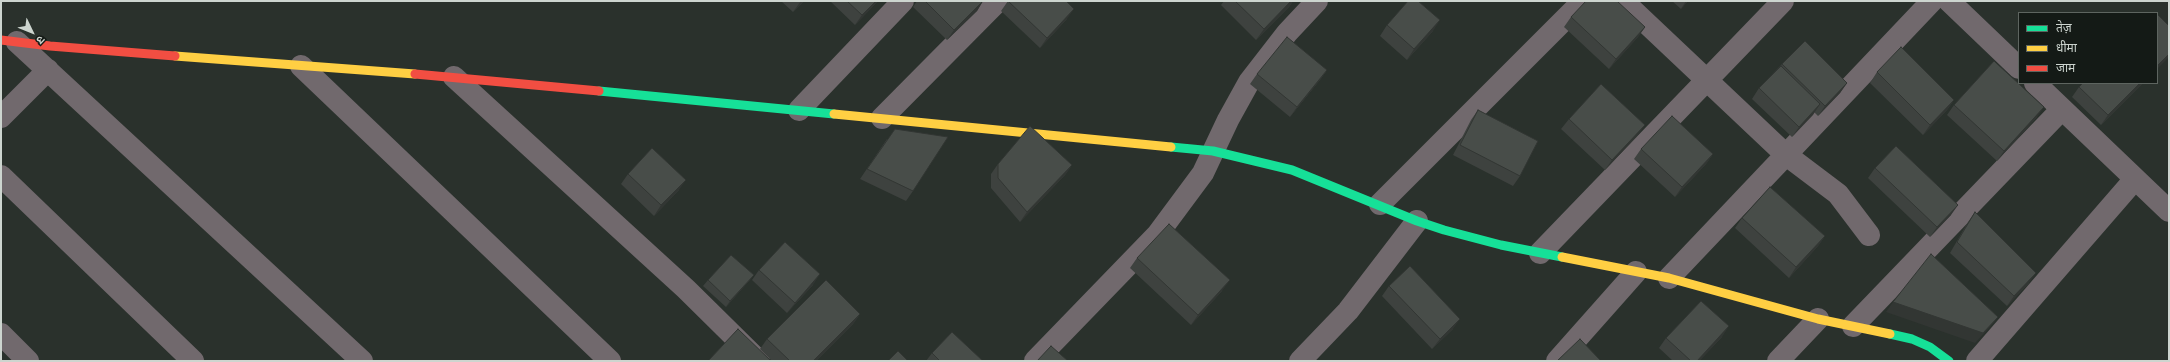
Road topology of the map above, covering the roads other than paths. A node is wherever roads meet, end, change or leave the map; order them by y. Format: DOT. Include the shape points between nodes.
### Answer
graph roads {
  1 [pos="903,1"];
  2 [pos="998,1"];
  3 [pos="1317,1"];
  4 [pos="1583,1"];
  5 [pos="1623,1"];
  6 [pos="1783,1"];
  7 [pos="1932,1"];
  8 [pos="1949,1"];
  9 [pos="9,41"];
  10 [pos="301,66"];
  11 [pos="2018,67"];
  12 [pos="48,70"];
  13 [pos="454,76"];
  14 [pos="1707,79"];
  15 [pos="2036,84"];
  16 [pos="2062,109"];
  17 [pos="799,110"];
  18 [pos="1,117"];
  19 [pos="882,118"];
  20 [pos="1213,151"];
  21 [pos="1785,154"];
  22 [pos="1,176"];
  23 [pos="2135,179"];
  24 [pos="1380,204"];
  25 [pos="2169,211"];
  26 [pos="1417,221"];
  27 [pos="1869,235"];
  28 [pos="1540,253"];
  29 [pos="1636,272"];
  30 [pos="1669,278"];
  31 [pos="1818,319"];
  32 [pos="1852,326"];
  33 [pos="1,334"];
  34 [pos="28,361"];
  35 [pos="193,361"];
  36 [pos="362,361"];
  37 [pos="610,361"];
  38 [pos="759,361"];
  39 [pos="1035,361"];
  40 [pos="1300,361"];
  41 [pos="1557,361"];
  42 [pos="1778,361"];
  43 [pos="1949,361"];
  44 [pos="1977,361"];
  1 -- 17 [label="street"];
  2 -- 19 [label="street"];
  3 -- 20 [label="street" via="1287,33 1249,82"];
  4 -- 24 [label="street"];
  5 -- 14 [label="street"];
  6 -- 14 [label="street"];
  7 -- 21 [label="street"];
  8 -- 11 [label="street"];
  9 -- 10 [label="street"];
  9 -- 12 [label="street"];
  10 -- 13 [label="street"];
  10 -- 37 [label="street"];
  12 -- 18 [label="street"];
  12 -- 36 [label="street"];
  13 -- 17 [label="street"];
  13 -- 38 [label="street" via="686,289"];
  14 -- 21 [label="street"];
  14 -- 28 [label="street"];
  15 -- 16 [label="street"];
  16 -- 23 [label="street"];
  16 -- 32 [label="street"];
  17 -- 19 [label="street"];
  19 -- 20 [label="street"];
  20 -- 24 [label="street" via="1292,170"];
  20 -- 39 [label="street" via="1203,173 1157,235"];
  21 -- 27 [label="street" via="1838,194"];
  21 -- 30 [label="street"];
  22 -- 35 [label="street"];
  23 -- 25 [label="street"];
  23 -- 44 [label="street"];
  24 -- 26 [label="street"];
  26 -- 28 [label="street" via="1501,245"];
  26 -- 40 [label="street" via="1348,311"];
  28 -- 29 [label="street"];
  29 -- 30 [label="street"];
  29 -- 41 [label="street"];
  30 -- 31 [label="street"];
  31 -- 32 [label="street"];
  31 -- 42 [label="street"];
  32 -- 43 [label="street" via="1912,339 1930,347"];
  33 -- 34 [label="street"];
}
